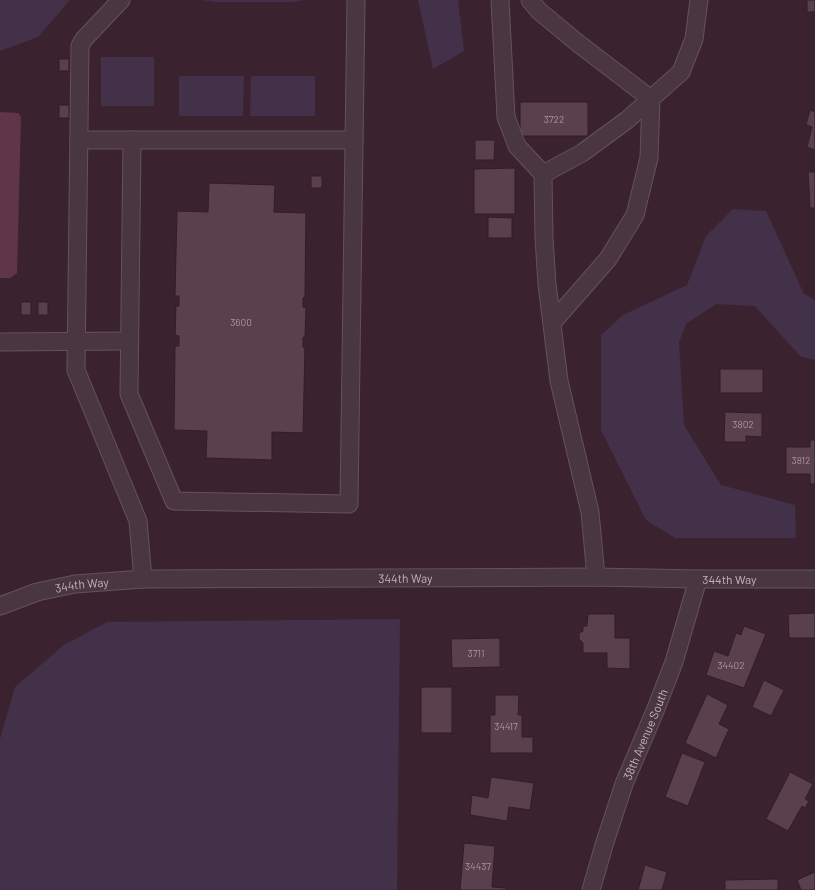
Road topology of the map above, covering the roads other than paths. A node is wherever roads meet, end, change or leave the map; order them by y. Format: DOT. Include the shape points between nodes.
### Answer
graph roads {
  1 [pos="120,0"];
  2 [pos="356,0"];
  3 [pos="500,0"];
  4 [pos="530,0"];
  5 [pos="699,0"];
  6 [pos="651,100"];
  7 [pos="79,140"];
  8 [pos="132,140"];
  9 [pos="354,140"];
  10 [pos="543,174"];
  11 [pos="552,323"];
  12 [pos="77,341"];
  13 [pos="129,341"];
  14 [pos="0,342"];
  15 [pos="596,577"];
  16 [pos="143,579"];
  17 [pos="698,579"];
  18 [pos="815,579"];
  19 [pos="0,606"];
  20 [pos="591,890"];
  1 -- 7 [label="street" via="80,46"];
  2 -- 9 [label="street"];
  3 -- 10 [label="street" via="506,117 517,146"];
  4 -- 6 [label="street" via="539,11"];
  5 -- 6 [label="street" via="694,39 681,72"];
  6 -- 10 [label="street" via="582,153"];
  6 -- 11 [label="street" via="649,158 635,215 608,259"];
  7 -- 8 [label="street"];
  7 -- 12 [label="street"];
  8 -- 9 [label="street"];
  8 -- 13 [label="street"];
  9 -- 13 [label="street" via="349,504 174,501 129,394"];
  10 -- 11 [label="street" via="544,245"];
  11 -- 15 [label="street" via="559,380 590,512"];
  12 -- 13 [label="street"];
  12 -- 14 [label="street"];
  12 -- 16 [label="street" via="76,370 138,521"];
  15 -- 16 [label="street, 344th Way"];
  15 -- 17 [label="street, 344th Way"];
  16 -- 19 [label="street, 344th Way" via="75,584 37,592"];
  17 -- 18 [label="street, 344th Way"];
  17 -- 20 [label="street, 38th Avenue South" via="674,662 624,784"];
}
